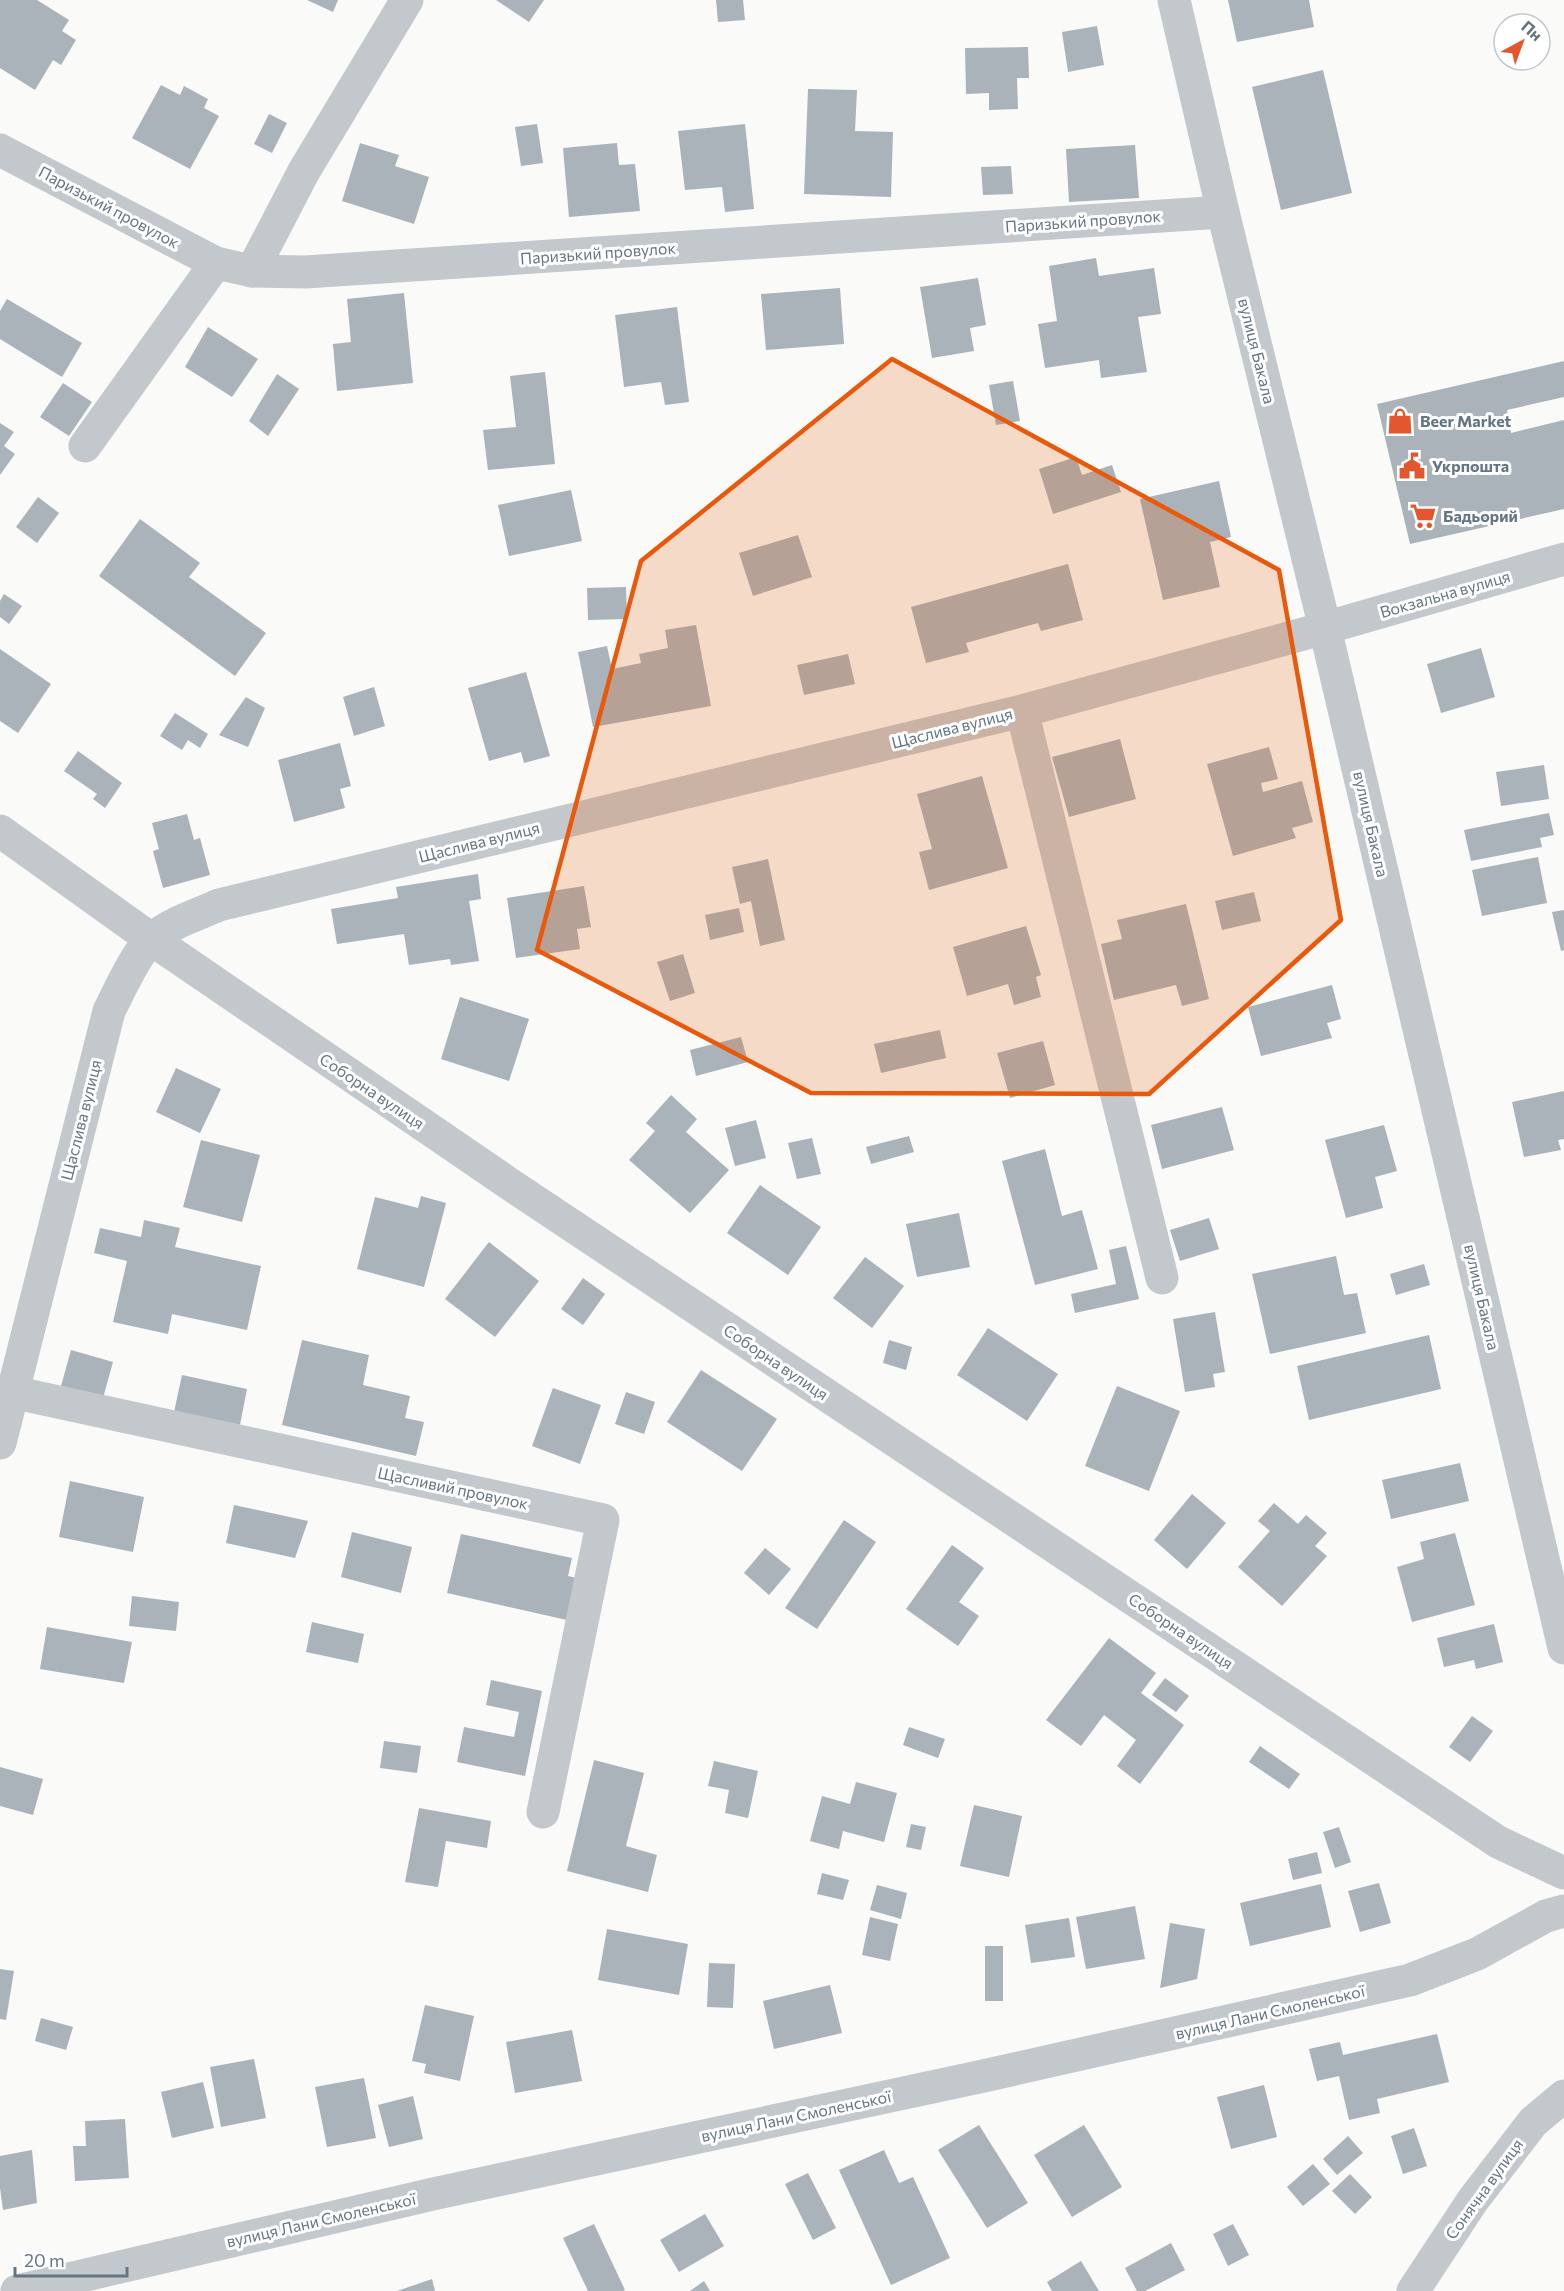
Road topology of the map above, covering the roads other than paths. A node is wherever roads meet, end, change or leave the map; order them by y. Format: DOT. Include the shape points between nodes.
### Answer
graph roads {
  1 [pos="407,0"];
  2 [pos="1174,0"];
  3 [pos="0,150"];
  4 [pos="1223,212"];
  5 [pos="216,262"];
  6 [pos="252,271"];
  7 [pos="85,446"];
  8 [pos="1564,559"];
  9 [pos="1326,628"];
  10 [pos="1022,711"];
  11 [pos="0,831"];
  12 [pos="151,939"];
  13 [pos="1162,1278"];
  14 [pos="12,1392"];
  15 [pos="0,1443"];
  16 [pos="1564,1648"];
  17 [pos="543,1812"];
  18 [pos="1564,1873"];
  19 [pos="1564,1911"];
  20 [pos="1564,2096"];
  21 [pos="16,2291"];
  22 [pos="1413,2291"];
  1 -- 6 [label="street" via="304,171"];
  2 -- 4 [label="street, вулиця Бакала"];
  3 -- 5 [label="street, Паризький провулок"];
  4 -- 6 [label="street, Паризький провулок" via="305,272"];
  4 -- 9 [label="street, вулиця Бакала"];
  5 -- 6 [label="street, Паризький провулок"];
  5 -- 7 [label="street"];
  8 -- 9 [label="street, Вокзальна вулиця"];
  9 -- 10 [label="street, Щаслива вулиця"];
  9 -- 16 [label="street, вулиця Бакала"];
  10 -- 12 [label="street, Щаслива вулиця" via="219,905"];
  10 -- 13 [label="street"];
  11 -- 12 [label="street, Соборна вулиця"];
  12 -- 14 [label="street, Щаслива вулиця" via="109,1011"];
  12 -- 18 [label="street, Соборна вулиця" via="514,1187 1498,1842"];
  14 -- 15 [label="street, Щаслива вулиця"];
  14 -- 17 [label="street, Щасливий провулок" via="603,1520"];
  19 -- 21 [label="street, вулиця Лани Смоленської" via="1546,1916 1477,1954 1410,1980 433,2194"];
  20 -- 22 [label="street, Сонячна вулиця" via="1533,2122 1473,2200"];
}
